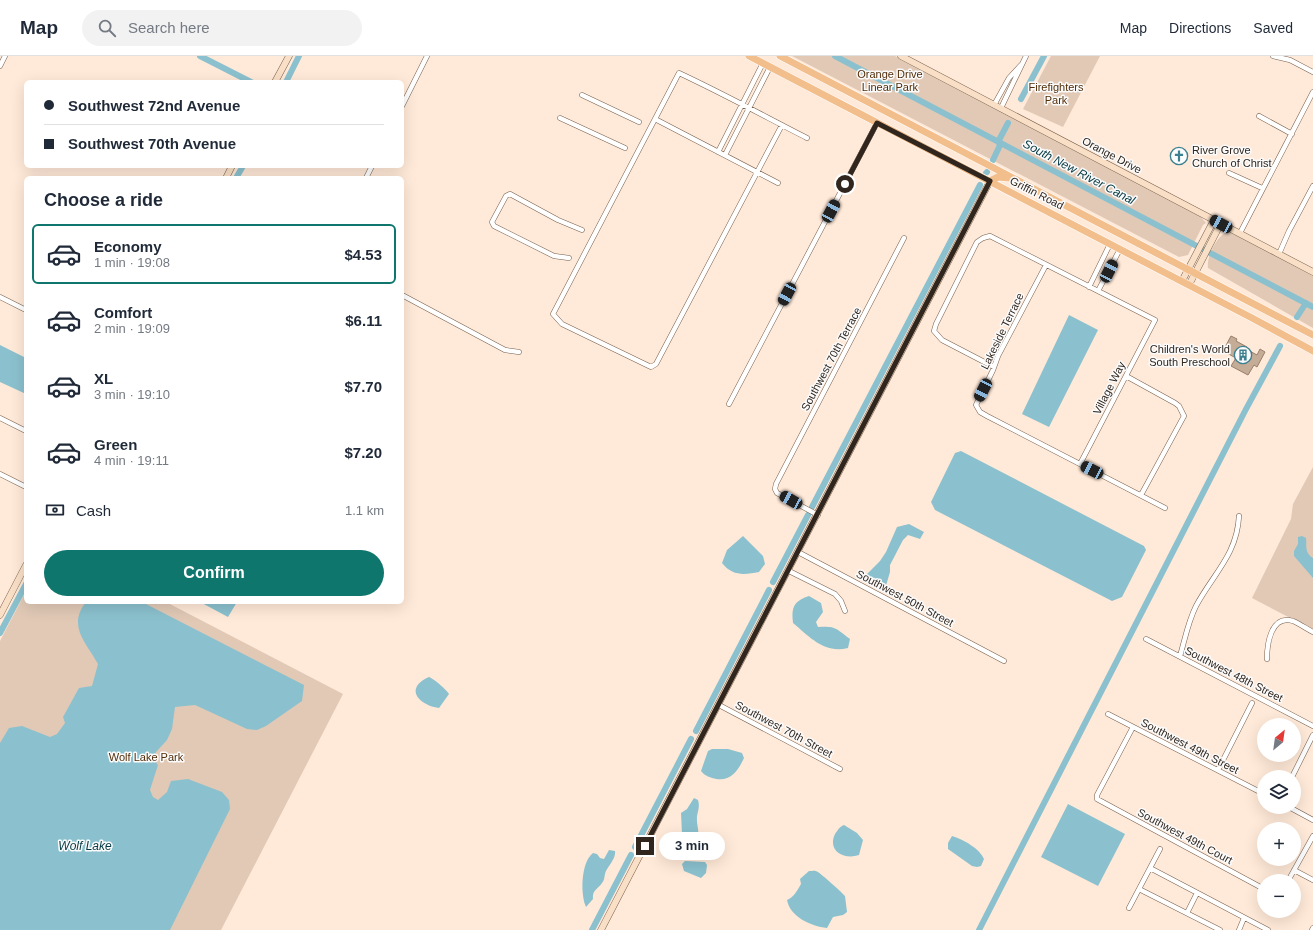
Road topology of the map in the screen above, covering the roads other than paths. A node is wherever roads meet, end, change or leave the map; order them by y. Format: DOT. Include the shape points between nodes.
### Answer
graph roads {
  1 [pos="5,56"];
  2 [pos="288,56"];
  3 [pos="427,56"];
  4 [pos="749,56"];
  5 [pos="780,56"];
  6 [pos="901,56"];
  7 [pos="1026,56"];
  8 [pos="1274,56"];
  9 [pos="1024,63"];
  10 [pos="767,65"];
  11 [pos="0,66"];
  12 [pos="1313,72"];
  13 [pos="276,80"];
  14 [pos="1313,92"];
  15 [pos="582,95"];
  16 [pos="404,102"];
  17 [pos="742,104"];
  18 [pos="994,104"];
  19 [pos="749,108"];
  20 [pos="1001,108"];
  21 [pos="1259,116"];
  22 [pos="560,118"];
  23 [pos="655,119"];
  24 [pos="639,122"];
  25 [pos="877,123"];
  26 [pos="782,125"];
  27 [pos="1292,134"];
  28 [pos="806,138"];
  29 [pos="625,148"];
  30 [pos="718,152"];
  31 [pos="724,155"];
  32 [pos="989,165"];
  33 [pos="971,171"];
  34 [pos="757,172"];
  35 [pos="1229,173"];
  36 [pos="1017,180"];
  37 [pos="990,181"];
  38 [pos="778,183"];
  39 [pos="1313,186"];
  40 [pos="1262,188"];
  41 [pos="1214,220"];
  42 [pos="1221,224"];
  43 [pos="582,230"];
  44 [pos="1240,233"];
  45 [pos="904,238"];
  46 [pos="1110,244"];
  47 [pos="1120,249"];
  48 [pos="1279,254"];
  49 [pos="569,258"];
  50 [pos="1046,265"];
  51 [pos="1189,269"];
  52 [pos="1196,272"];
  53 [pos="1313,272"];
  54 [pos="1186,283"];
  55 [pos="1089,287"];
  56 [pos="1098,292"];
  57 [pos="404,296"];
  58 [pos="0,297"];
  59 [pos="24,309"];
  60 [pos="1313,335"];
  61 [pos="519,352"];
  62 [pos="1313,352"];
  63 [pos="994,367"];
  64 [pos="1126,376"];
  65 [pos="729,404"];
  66 [pos="0,418"];
  67 [pos="24,430"];
  68 [pos="1080,464"];
  69 [pos="0,474"];
  70 [pos="24,486"];
  71 [pos="1141,496"];
  72 [pos="1165,508"];
  73 [pos="818,515"];
  74 [pos="1239,516"];
  75 [pos="798,552"];
  76 [pos="24,569"];
  77 [pos="788,571"];
  78 [pos="845,611"];
  79 [pos="0,615"];
  80 [pos="1313,632"];
  81 [pos="1146,639"];
  82 [pos="1180,656"];
  83 [pos="1267,659"];
  84 [pos="1004,661"];
  85 [pos="1252,703"];
  86 [pos="719,705"];
  87 [pos="1108,714"];
  88 [pos="1133,726"];
  89 [pos="1313,726"];
  90 [pos="1313,735"];
  91 [pos="840,770"];
  92 [pos="1218,770"];
  93 [pos="1296,770"];
  94 [pos="1257,790"];
  95 [pos="1301,814"];
  96 [pos="1313,820"];
  97 [pos="1313,836"];
  98 [pos="1160,849"];
  99 [pos="1150,868"];
  100 [pos="1294,870"];
  101 [pos="1292,874"];
  102 [pos="1313,880"];
  103 [pos="1257,885"];
  104 [pos="1139,889"];
  105 [pos="1197,893"];
  106 [pos="1129,908"];
  107 [pos="1187,913"];
  108 [pos="1244,918"];
  109 [pos="601,930"];
  110 [pos="1220,930"];
  111 [pos="1239,930"];
  112 [pos="1268,930"];
  1 -- 11 [label="street"];
  2 -- 13 [label="street"];
  3 -- 16 [label="street"];
  4 -- 10 [label="main road, Griffin Road"];
  5 -- 32 [label="main road, Griffin Road"];
  6 -- 18 [label="street, Orange Drive"];
  7 -- 9 [label="street"];
  8 -- 12 [label="street" via="1290,60"];
  9 -- 18 [label="street" via="1009,78"];
  9 -- 20 [label="street"];
  10 -- 17 [label="street"];
  10 -- 19 [label="street"];
  10 -- 25 [label="main road, Griffin Road"];
  14 -- 27 [label="street"];
  15 -- 24 [label="street"];
  17 -- 19 [label="street"];
  17 -- 23 [label="street" via="679,73"];
  17 -- 30 [label="street"];
  18 -- 20 [label="street, Orange Drive"];
  19 -- 26 [label="street"];
  19 -- 31 [label="street"];
  20 -- 41 [label="street, Orange Drive"];
  21 -- 27 [label="street"];
  22 -- 29 [label="street"];
  23 -- 30 [label="street"];
  23 -- 34 [label="street" via="553,314 562,324 651,367 656,364"];
  25 -- 33 [label="main road, Griffin Road"];
  25 -- 65 [label="street"];
  26 -- 28 [label="street"];
  26 -- 34 [label="street"];
  27 -- 40 [label="street"];
  30 -- 31 [label="street"];
  31 -- 34 [label="street"];
  32 -- 33 [label="main road" via="983,170"];
  32 -- 36 [label="main road, Griffin Road"];
  33 -- 37 [label="main road, Griffin Road"];
  34 -- 38 [label="street"];
  35 -- 40 [label="street"];
  36 -- 37 [label="main road" via="1003,177"];
  36 -- 51 [label="main road, Griffin Road"];
  37 -- 46 [label="main road, Griffin Road"];
  37 -- 73 [label="street"];
  39 -- 48 [label="street"];
  40 -- 44 [label="street"];
  41 -- 42 [label="street, Orange Drive"];
  41 -- 51 [label="street"];
  42 -- 44 [label="street, Orange Drive"];
  42 -- 52 [label="street"];
  43 -- 49 [label="street" via="510,194 506,196 492,222 494,226 554,256"];
  44 -- 48 [label="street, Orange Drive"];
  45 -- 73 [label="street, Southwest 70th Terrace" via="776,484 775,489 778,493"];
  46 -- 47 [label="main road, Griffin Road"];
  46 -- 55 [label="street"];
  47 -- 54 [label="main road, Griffin Road"];
  47 -- 56 [label="street"];
  48 -- 53 [label="street, Orange Drive"];
  50 -- 55 [label="street"];
  50 -- 63 [label="street, Lakeside Terrace"];
  50 -- 63 [label="street" via="990,236 977,242 934,331 942,340"];
  51 -- 52 [label="main road, Griffin Road"];
  51 -- 54 [label="street"];
  52 -- 54 [label="street"];
  52 -- 60 [label="main road, Griffin Road"];
  54 -- 62 [label="main road, Griffin Road"];
  55 -- 56 [label="street"];
  56 -- 64 [label="street, Village Way" via="1155,320"];
  57 -- 61 [label="street" via="505,350"];
  58 -- 59 [label="street"];
  63 -- 68 [label="street, Lakeside Terrace" via="976,405 980,412"];
  64 -- 68 [label="street, Village Way"];
  64 -- 71 [label="street" via="1180,406 1184,416"];
  66 -- 67 [label="street"];
  68 -- 71 [label="street"];
  69 -- 70 [label="street"];
  71 -- 72 [label="street"];
  73 -- 75 [label="street"];
  74 -- 82 [label="street" via="1238,530 1231,552 1196,606"];
  75 -- 77 [label="street"];
  75 -- 84 [label="street, Southwest 50th Street"];
  76 -- 79 [label="street"];
  77 -- 78 [label="street" via="835,594"];
  77 -- 86 [label="street"];
  80 -- 83 [label="street" via="1292,621 1282,621 1274,627 1267,641"];
  81 -- 82 [label="street, Southwest 48th Street"];
  82 -- 89 [label="street, Southwest 48th Street"];
  85 -- 92 [label="street"];
  86 -- 91 [label="street, Southwest 70th Street"];
  86 -- 109 [label="street"];
  87 -- 88 [label="street, Southwest 49th Street"];
  88 -- 92 [label="street, Southwest 49th Street"];
  88 -- 103 [label="street, Southwest 49th Court" via="1097,799"];
  90 -- 93 [label="street"];
  92 -- 94 [label="street, Southwest 49th Street"];
  95 -- 96 [label="street"];
  97 -- 100 [label="street"];
  98 -- 99 [label="street"];
  99 -- 104 [label="street"];
  99 -- 105 [label="street"];
  100 -- 101 [label="street"];
  100 -- 102 [label="street"];
  104 -- 106 [label="street"];
  104 -- 107 [label="street"];
  105 -- 107 [label="street"];
  105 -- 108 [label="street"];
  107 -- 110 [label="street"];
  108 -- 111 [label="street"];
  108 -- 112 [label="street"];
}
